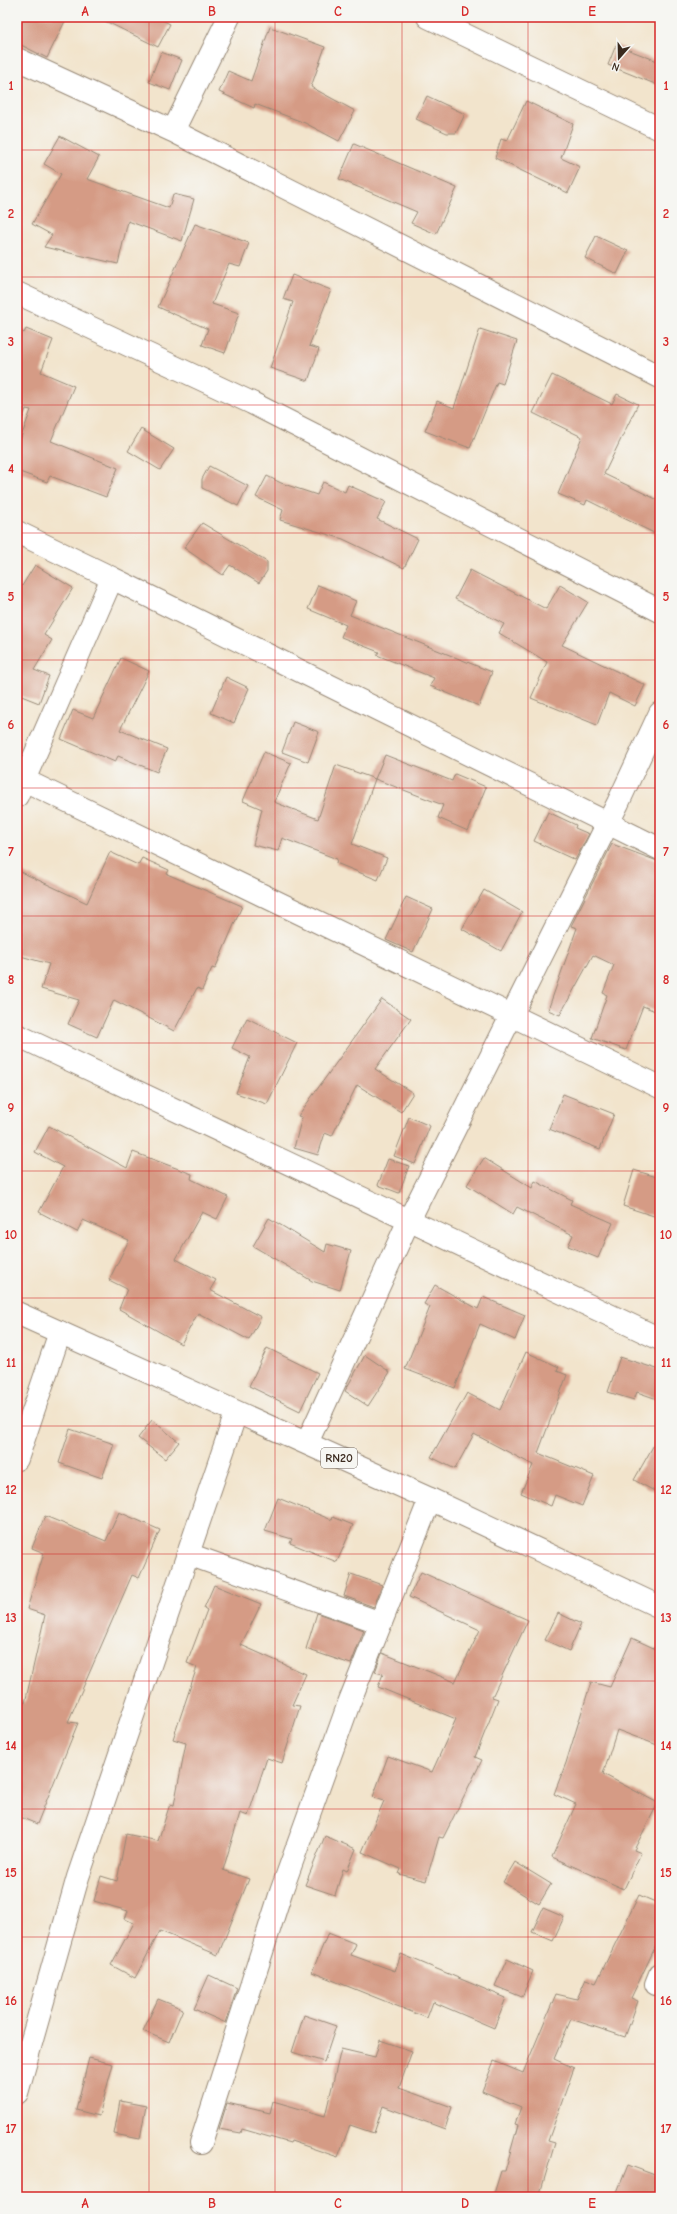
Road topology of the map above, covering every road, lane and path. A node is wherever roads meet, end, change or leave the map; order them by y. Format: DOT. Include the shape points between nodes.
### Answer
graph roads {
  1 [pos="230,17"];
  2 [pos="428,17"];
  3 [pos="17,59"];
  4 [pos="660,129"];
  5 [pos="173,132"];
  6 [pos="17,293"];
  7 [pos="660,377"];
  8 [pos="17,532"];
  9 [pos="112,578"];
  10 [pos="660,611"];
  11 [pos="660,713"];
  12 [pos="20,788"];
  13 [pos="607,824"];
  14 [pos="660,849"];
  15 [pos="512,1016"];
  16 [pos="17,1035"];
  17 [pos="660,1087"];
  18 [pos="409,1220"];
  19 [pos="17,1312"];
  20 [pos="60,1332"];
  21 [pos="660,1339"];
  22 [pos="236,1413"];
  23 [pos="306,1443"];
  24 [pos="17,1459"];
  25 [pos="430,1499"];
  26 [pos="188,1554"];
  27 [pos="660,1607"];
  28 [pos="381,1623"];
  29 [pos="17,2093"];
  30 [pos="201,2143"];
  1 -- 5 [label="street"];
  2 -- 4 [label="street"];
  3 -- 5 [label="street"];
  5 -- 7 [label="street"];
  6 -- 10 [label="street" via="252,403"];
  8 -- 9 [label="street"];
  9 -- 12 [label="street"];
  9 -- 13 [label="street"];
  11 -- 13 [label="street"];
  12 -- 15 [label="street"];
  13 -- 14 [label="street"];
  13 -- 15 [label="street"];
  15 -- 17 [label="street"];
  15 -- 18 [label="street"];
  16 -- 18 [label="street"];
  18 -- 21 [label="street"];
  18 -- 23 [label="street"];
  19 -- 20 [label="street, RN20"];
  20 -- 22 [label="street, RN20"];
  20 -- 24 [label="street"];
  22 -- 23 [label="street, RN20"];
  22 -- 26 [label="street"];
  23 -- 25 [label="street, RN20"];
  25 -- 27 [label="street, RN20"];
  25 -- 28 [label="street"];
  26 -- 28 [label="street"];
  26 -- 29 [label="street" via="78,1877"];
  28 -- 30 [label="street" via="349,1703 281,1892"];
}
